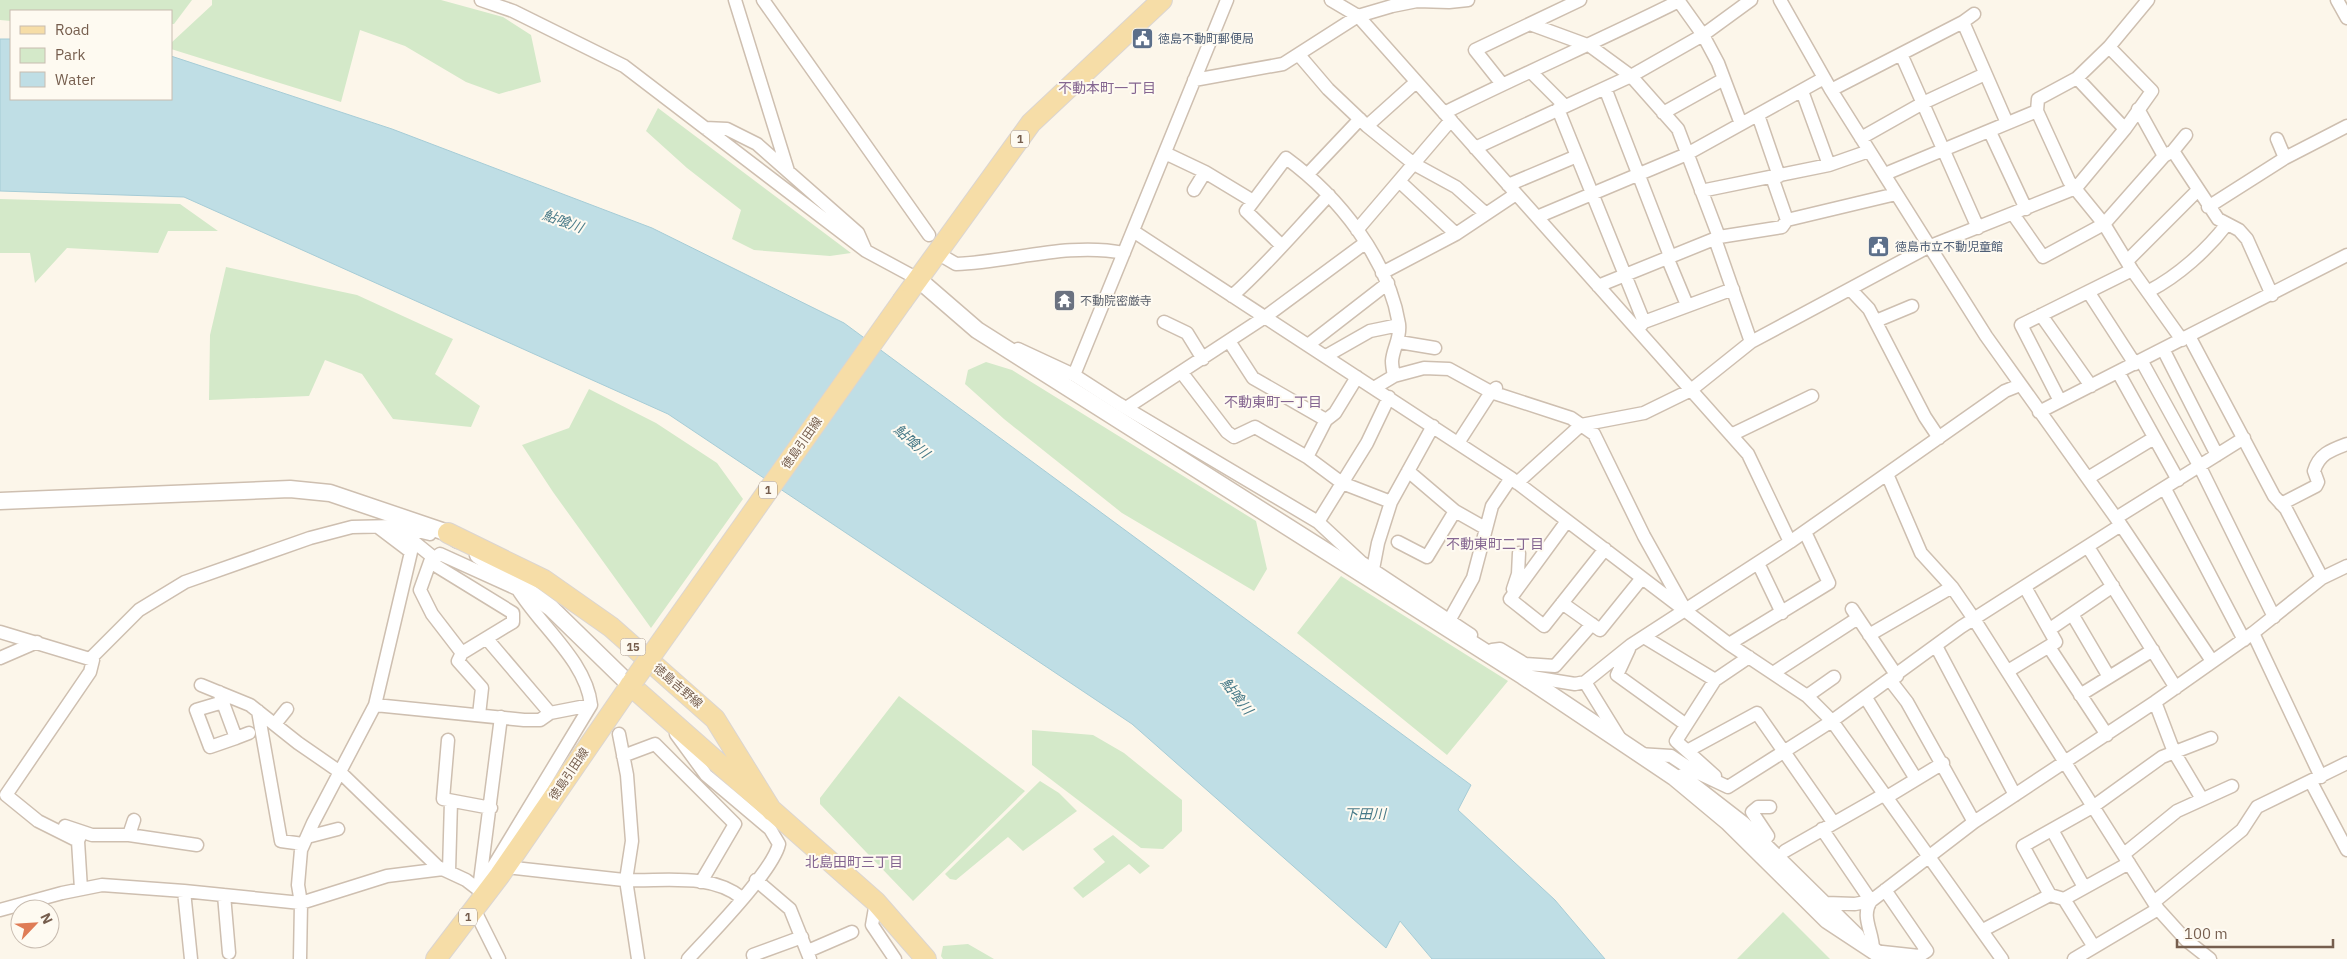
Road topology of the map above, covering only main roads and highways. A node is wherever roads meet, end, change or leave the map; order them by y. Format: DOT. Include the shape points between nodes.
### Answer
graph roads {
  1 [pos="1162,0"];
  2 [pos="448,533"];
  3 [pos="632,683"];
  4 [pos="772,811"];
  5 [pos="436,959"];
  6 [pos="926,959"];
  1 -- 3 [label="main road, 徳島引田線 / 1, bridge" via="1031,123"];
  2 -- 4 [label="main road, 徳島吉野線 / 15" via="544,580 611,627 716,719"];
  3 -- 4 [label="main road, 徳島吉野線 / 15"];
  3 -- 5 [label="main road, 徳島引田線 / 1" via="505,867"];
  4 -- 6 [label="main road, 徳島吉野線 / 15" via="876,902"];
}
